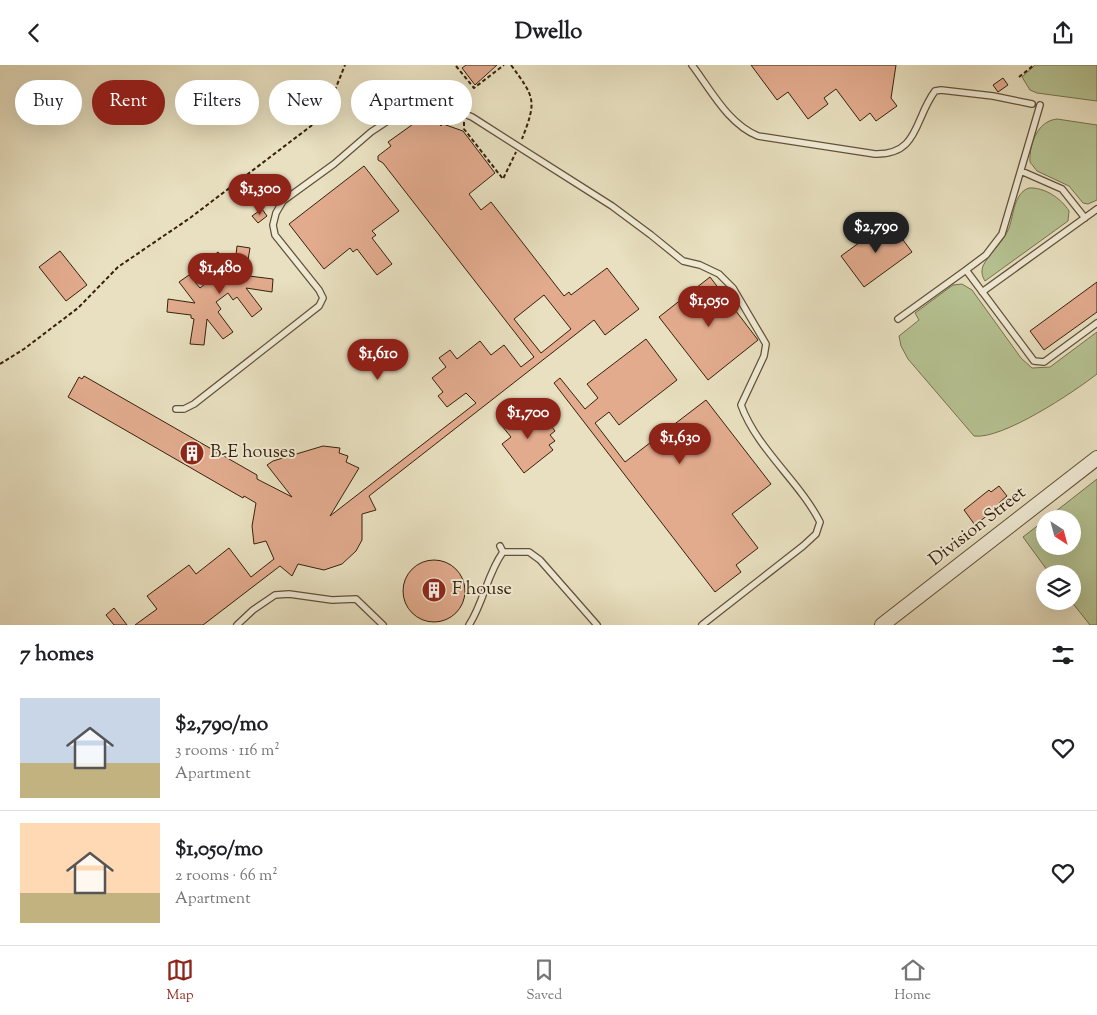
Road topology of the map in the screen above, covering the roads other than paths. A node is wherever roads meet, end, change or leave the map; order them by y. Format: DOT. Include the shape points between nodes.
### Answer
graph roads {
  1 [pos="692,65"];
  2 [pos="1032,104"];
  3 [pos="1040,105"];
  4 [pos="1021,171"];
  5 [pos="1097,209"];
  6 [pos="1084,218"];
  7 [pos="966,270"];
  8 [pos="982,293"];
  9 [pos="898,319"];
  10 [pos="1097,323"];
  11 [pos="176,409"];
  12 [pos="1097,458"];
  13 [pos="237,625"];
  14 [pos="383,625"];
  15 [pos="469,625"];
  16 [pos="597,625"];
  17 [pos="702,625"];
  18 [pos="882,625"];
  1 -- 2 [label="lane" via="734,121 748,132 875,154 888,155 905,147 935,91 993,96"];
  3 -- 4 [label="lane"];
  4 -- 6 [label="lane" via="1062,189"];
  4 -- 7 [label="lane" via="997,242"];
  5 -- 6 [label="lane"];
  6 -- 8 [label="lane"];
  7 -- 8 [label="lane"];
  7 -- 9 [label="lane"];
  8 -- 10 [label="lane" via="1034,361 1044,361"];
  11 -- 17 [label="lane" via="194,404 319,306 323,298 319,290 275,235 273,225 283,201 371,132 418,101 445,106 472,117 612,206 683,261 719,275 733,288 766,344 764,356 742,405 748,423 812,506 820,522 816,534 803,546"];
  12 -- 18 [label="street, Division Street"];
  13 -- 14 [label="lane" via="263,602 275,595 289,594 316,599 356,599"];
  15 -- 16 [label="lane" via="476,615 501,549 529,553 540,560"];
}
